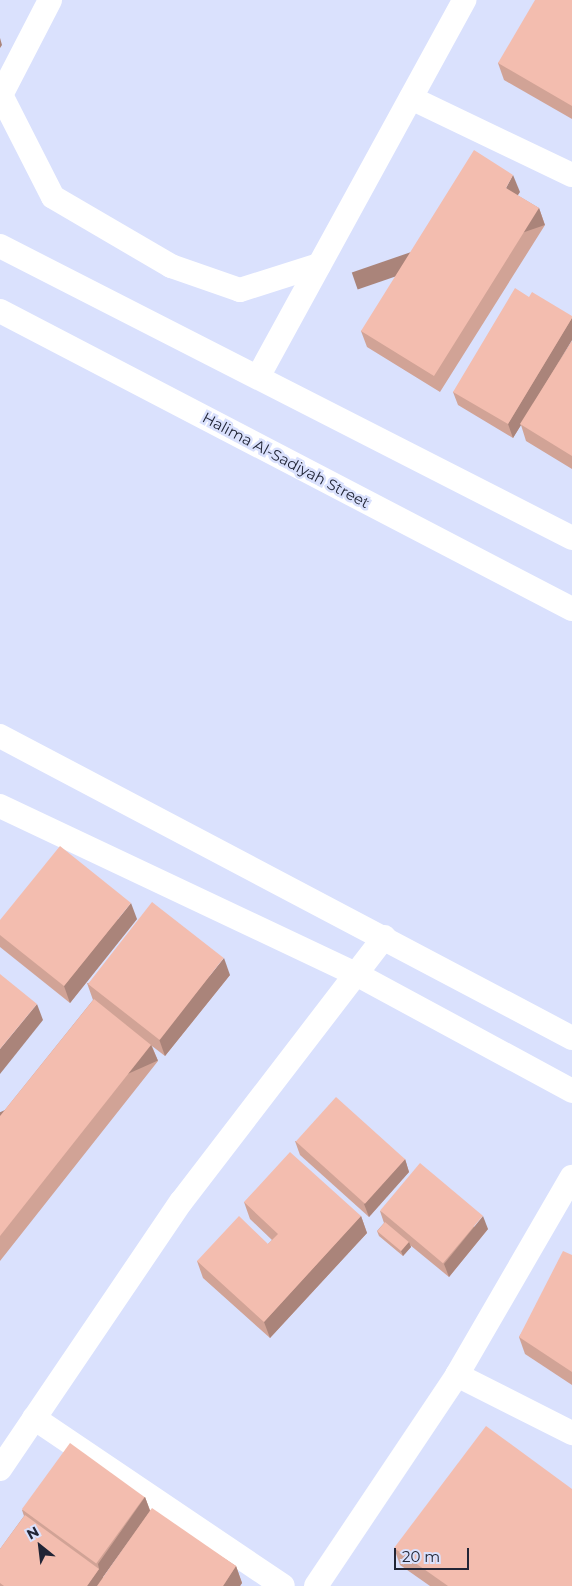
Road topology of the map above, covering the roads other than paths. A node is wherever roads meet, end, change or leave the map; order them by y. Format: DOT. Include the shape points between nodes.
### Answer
graph roads {
  1 [pos="50,0"];
  2 [pos="464,0"];
  3 [pos="0,96"];
  4 [pos="411,98"];
  5 [pos="572,175"];
  6 [pos="0,246"];
  7 [pos="319,265"];
  8 [pos="0,311"];
  9 [pos="258,378"];
  10 [pos="572,538"];
  11 [pos="572,610"];
  12 [pos="0,736"];
  13 [pos="0,806"];
  14 [pos="384,937"];
  15 [pos="356,974"];
  16 [pos="572,1038"];
  17 [pos="572,1091"];
  18 [pos="572,1177"];
  19 [pos="457,1375"];
  20 [pos="34,1418"];
  21 [pos="572,1433"];
  22 [pos="0,1469"];
  23 [pos="283,1586"];
  24 [pos="316,1586"];
  1 -- 3 [label="street"];
  2 -- 4 [label="street"];
  3 -- 7 [label="street" via="53,197 171,266 240,290"];
  4 -- 5 [label="street"];
  4 -- 7 [label="street"];
  6 -- 9 [label="street"];
  7 -- 9 [label="street"];
  8 -- 11 [label="street, Halima Al-Sadiyah Street"];
  9 -- 10 [label="street"];
  12 -- 14 [label="street"];
  13 -- 15 [label="street" via="68,852"];
  14 -- 15 [label="street"];
  14 -- 16 [label="street"];
  15 -- 17 [label="street"];
  15 -- 20 [label="street" via="181,1202"];
  18 -- 19 [label="street"];
  19 -- 21 [label="street"];
  19 -- 24 [label="street"];
  20 -- 22 [label="street"];
  20 -- 23 [label="street"];
}
